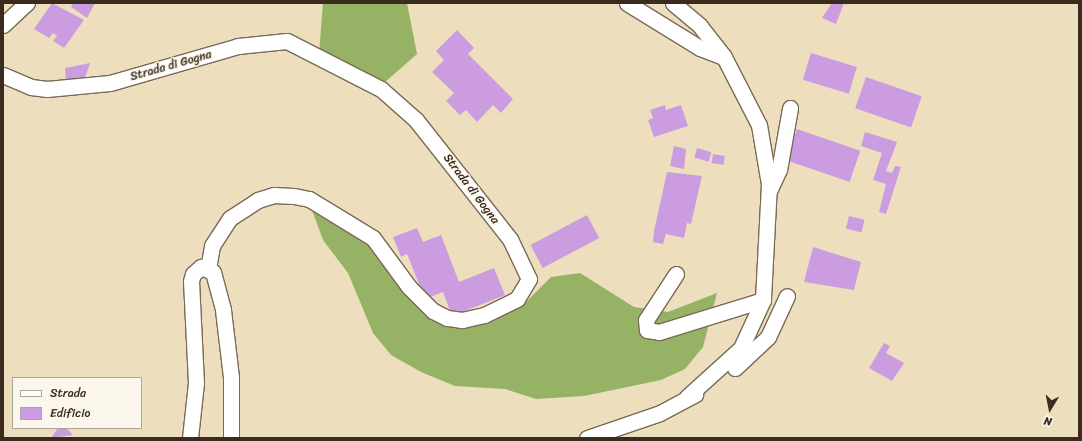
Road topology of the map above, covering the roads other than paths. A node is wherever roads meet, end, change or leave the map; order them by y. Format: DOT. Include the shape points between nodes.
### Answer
graph roads {
  1 [pos="27,3"];
  2 [pos="627,3"];
  3 [pos="673,3"];
  4 [pos="3,25"];
  5 [pos="724,57"];
  6 [pos="3,75"];
  7 [pos="790,108"];
  8 [pos="769,192"];
  9 [pos="208,268"];
  10 [pos="676,274"];
  11 [pos="787,296"];
  12 [pos="763,300"];
  13 [pos="687,397"];
  14 [pos="190,438"];
  15 [pos="231,438"];
  16 [pos="587,438"];
  1 -- 4 [label="street"];
  2 -- 5 [label="street" via="700,48"];
  3 -- 5 [label="street" via="700,26"];
  5 -- 8 [label="street" via="759,126"];
  6 -- 9 [label="street, Strada di Gogna" via="31,87 46,89 110,83 238,46 287,41 381,89 416,120 510,239 529,279 517,299 497,309 462,320 447,318 433,311 409,287 373,238 309,199 274,195 258,200 230,218 212,246"];
  7 -- 8 [label="street" via="779,170"];
  8 -- 12 [label="street"];
  9 -- 14 [label="street" via="201,267 193,274 191,282 196,383"];
  9 -- 15 [label="street" via="218,286 228,341"];
  10 -- 12 [label="street" via="646,320 647,330 659,332"];
  11 -- 13 [label="street" via="768,337 719,382"];
  12 -- 13 [label="street" via="741,348"];
  13 -- 16 [label="street" via="660,413"];
}
